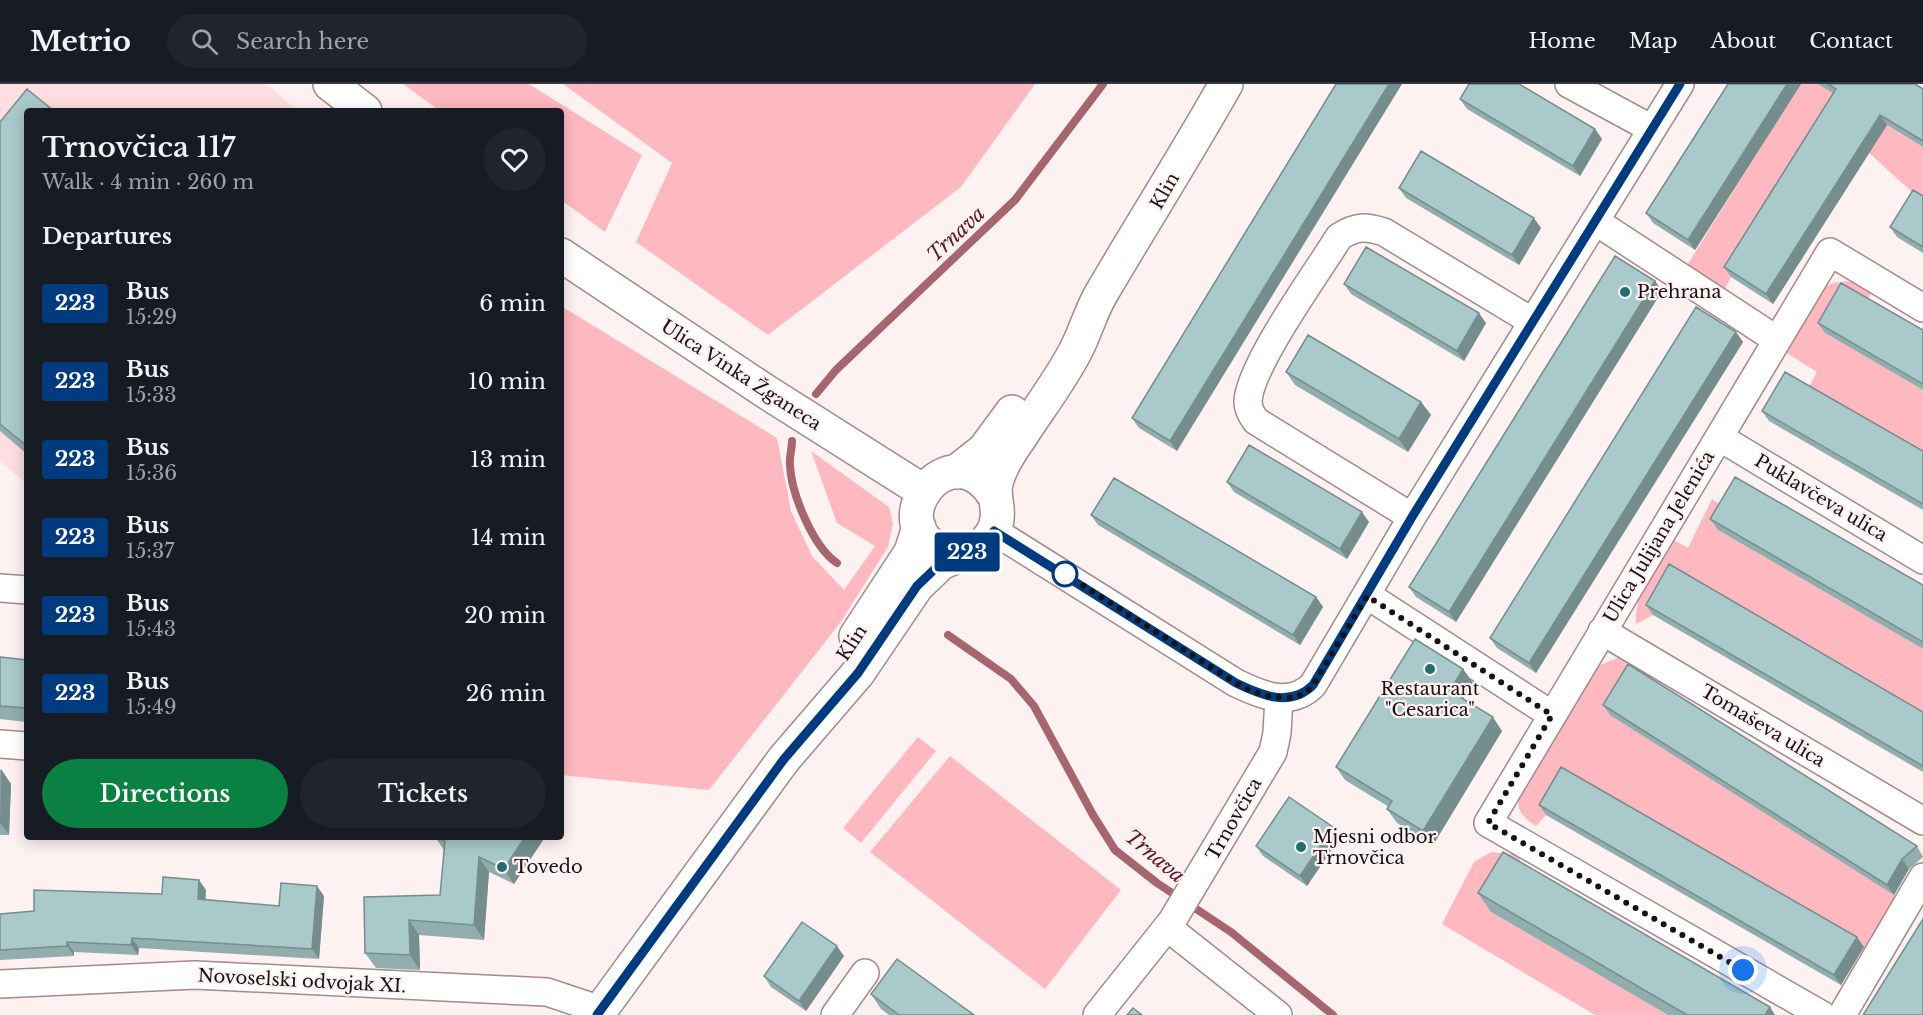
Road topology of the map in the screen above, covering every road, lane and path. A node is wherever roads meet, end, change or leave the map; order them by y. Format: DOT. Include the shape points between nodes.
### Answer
graph roads {
  1 [pos="330,84"];
  2 [pos="1226,84"];
  3 [pos="1569,84"];
  4 [pos="1680,84"];
  5 [pos="361,108"];
  6 [pos="1652,129"];
  7 [pos="1595,221"];
  8 [pos="564,257"];
  9 [pos="1100,296"];
  10 [pos="1923,308"];
  11 [pos="1533,322"];
  12 [pos="1777,340"];
  13 [pos="1719,437"];
  14 [pos="956,472"];
  15 [pos="923,491"];
  16 [pos="994,495"];
  17 [pos="1412,517"];
  18 [pos="919,527"];
  19 [pos="994,531"];
  20 [pos="965,553"];
  21 [pos="1923,560"];
  22 [pos="0,588"];
  23 [pos="24,590"];
  24 [pos="1367,596"];
  25 [pos="1602,631"];
  26 [pos="1279,698"];
  27 [pos="1552,715"];
  28 [pos="0,744"];
  29 [pos="24,746"];
  30 [pos="784,759"];
  31 [pos="1923,821"];
  32 [pos="1923,877"];
  33 [pos="1169,924"];
  34 [pos="865,973"];
  35 [pos="0,984"];
  36 [pos="599,1012"];
  37 [pos="835,1015"];
  38 [pos="1097,1015"];
  39 [pos="1278,1015"];
  40 [pos="1822,1015"];
  41 [pos="1842,1015"];
  1 -- 5 [label="street"];
  2 -- 9 [label="street, Klin"];
  3 -- 6 [label="street"];
  4 -- 6 [label="street"];
  6 -- 7 [label="street"];
  7 -- 11 [label="street"];
  7 -- 12 [label="street"];
  8 -- 15 [label="street, Ulica Vinka Žganeca"];
  9 -- 14 [label="street, Klin" via="1054,346 997,435 972,462"];
  9 -- 16 [label="street, Klin" via="1070,362 1009,454"];
  10 -- 12 [label="street, Ulica Julijana Jelenića" via="1830,252"];
  11 -- 17 [label="street"];
  11 -- 17 [label="street" via="1384,232 1353,227 1339,237 1258,368 1248,401 1250,412 1256,421"];
  12 -- 13 [label="street, Ulica Julijana Jelenića"];
  13 -- 21 [label="street, Puklavčeva ulica"];
  13 -- 25 [label="street, Ulica Julijana Jelenića"];
  14 -- 15 [label="street" via="932,481"];
  14 -- 16 [label="street" via="978,478"];
  15 -- 18 [label="street" via="916,515"];
  16 -- 19 [label="street"];
  17 -- 24 [label="street"];
  18 -- 20 [label="street" via="924,537 942,551"];
  18 -- 30 [label="street, Klin" via="911,552 839,662"];
  19 -- 20 [label="street" via="982,545"];
  19 -- 26 [label="street" via="1236,683"];
  20 -- 30 [label="street, Klin" via="941,563 925,578 858,673"];
  22 -- 23 [label="street"];
  24 -- 26 [label="street" via="1313,685 1305,694"];
  24 -- 27 [label="street"];
  25 -- 27 [label="street, Ulica Julijana Jelenića"];
  25 -- 31 [label="street, Tomaševa ulica"];
  26 -- 33 [label="street, Trnovčica" via="1273,752"];
  27 -- 40 [label="street, Ulica Julijana Jelenića" via="1488,823"];
  28 -- 29 [label="street"];
  30 -- 36 [label="street, Klin"];
  32 -- 41 [label="street"];
  33 -- 38 [label="street, Trnovčica"];
  33 -- 39 [label="street"];
  34 -- 37 [label="street"];
  35 -- 36 [label="street, Novoselski odvojak XI." via="195,975 547,992"];
}
